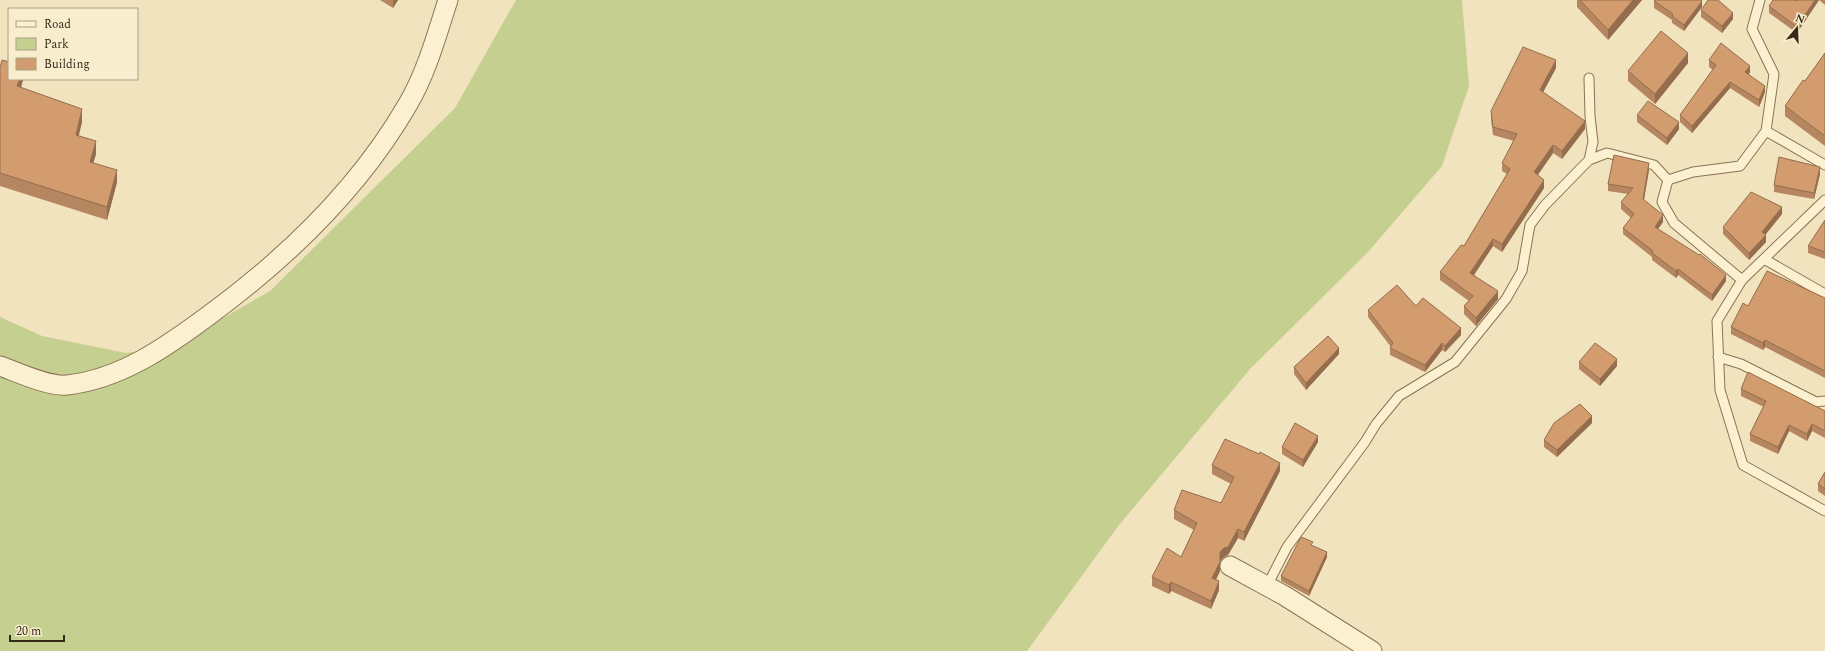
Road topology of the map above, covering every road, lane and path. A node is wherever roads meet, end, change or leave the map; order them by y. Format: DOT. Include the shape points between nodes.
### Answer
graph roads {
  1 [pos="448,0"];
  2 [pos="1760,0"];
  3 [pos="1589,78"];
  4 [pos="1766,131"];
  5 [pos="1589,160"];
  6 [pos="1825,165"];
  7 [pos="1668,180"];
  8 [pos="1825,200"];
  9 [pos="1764,259"];
  10 [pos="1742,280"];
  11 [pos="1825,294"];
  12 [pos="1718,357"];
  13 [pos="0,366"];
  14 [pos="1825,400"];
  15 [pos="1825,511"];
  16 [pos="1230,566"];
  17 [pos="1267,586"];
  18 [pos="1372,651"];
  1 -- 13 [label="street" via="417,88 370,163 313,227 234,297 165,348 143,361 106,376 66,386"];
  2 -- 4 [label="lane" via="1752,29 1774,74"];
  3 -- 5 [label="lane" via="1594,142"];
  4 -- 6 [label="lane"];
  4 -- 7 [label="lane" via="1740,166 1693,172"];
  5 -- 7 [label="lane" via="1606,153 1654,165"];
  5 -- 17 [label="lane" via="1545,205 1530,225 1522,271 1506,299 1455,362 1398,396 1287,547"];
  7 -- 10 [label="lane" via="1662,202 1674,223"];
  8 -- 9 [label="lane"];
  9 -- 10 [label="lane"];
  9 -- 11 [label="lane"];
  10 -- 12 [label="lane" via="1717,321"];
  12 -- 14 [label="lane" via="1741,364 1816,402"];
  12 -- 15 [label="lane" via="1720,390 1742,465"];
  16 -- 17 [label="street"];
  17 -- 18 [label="street"];
}
